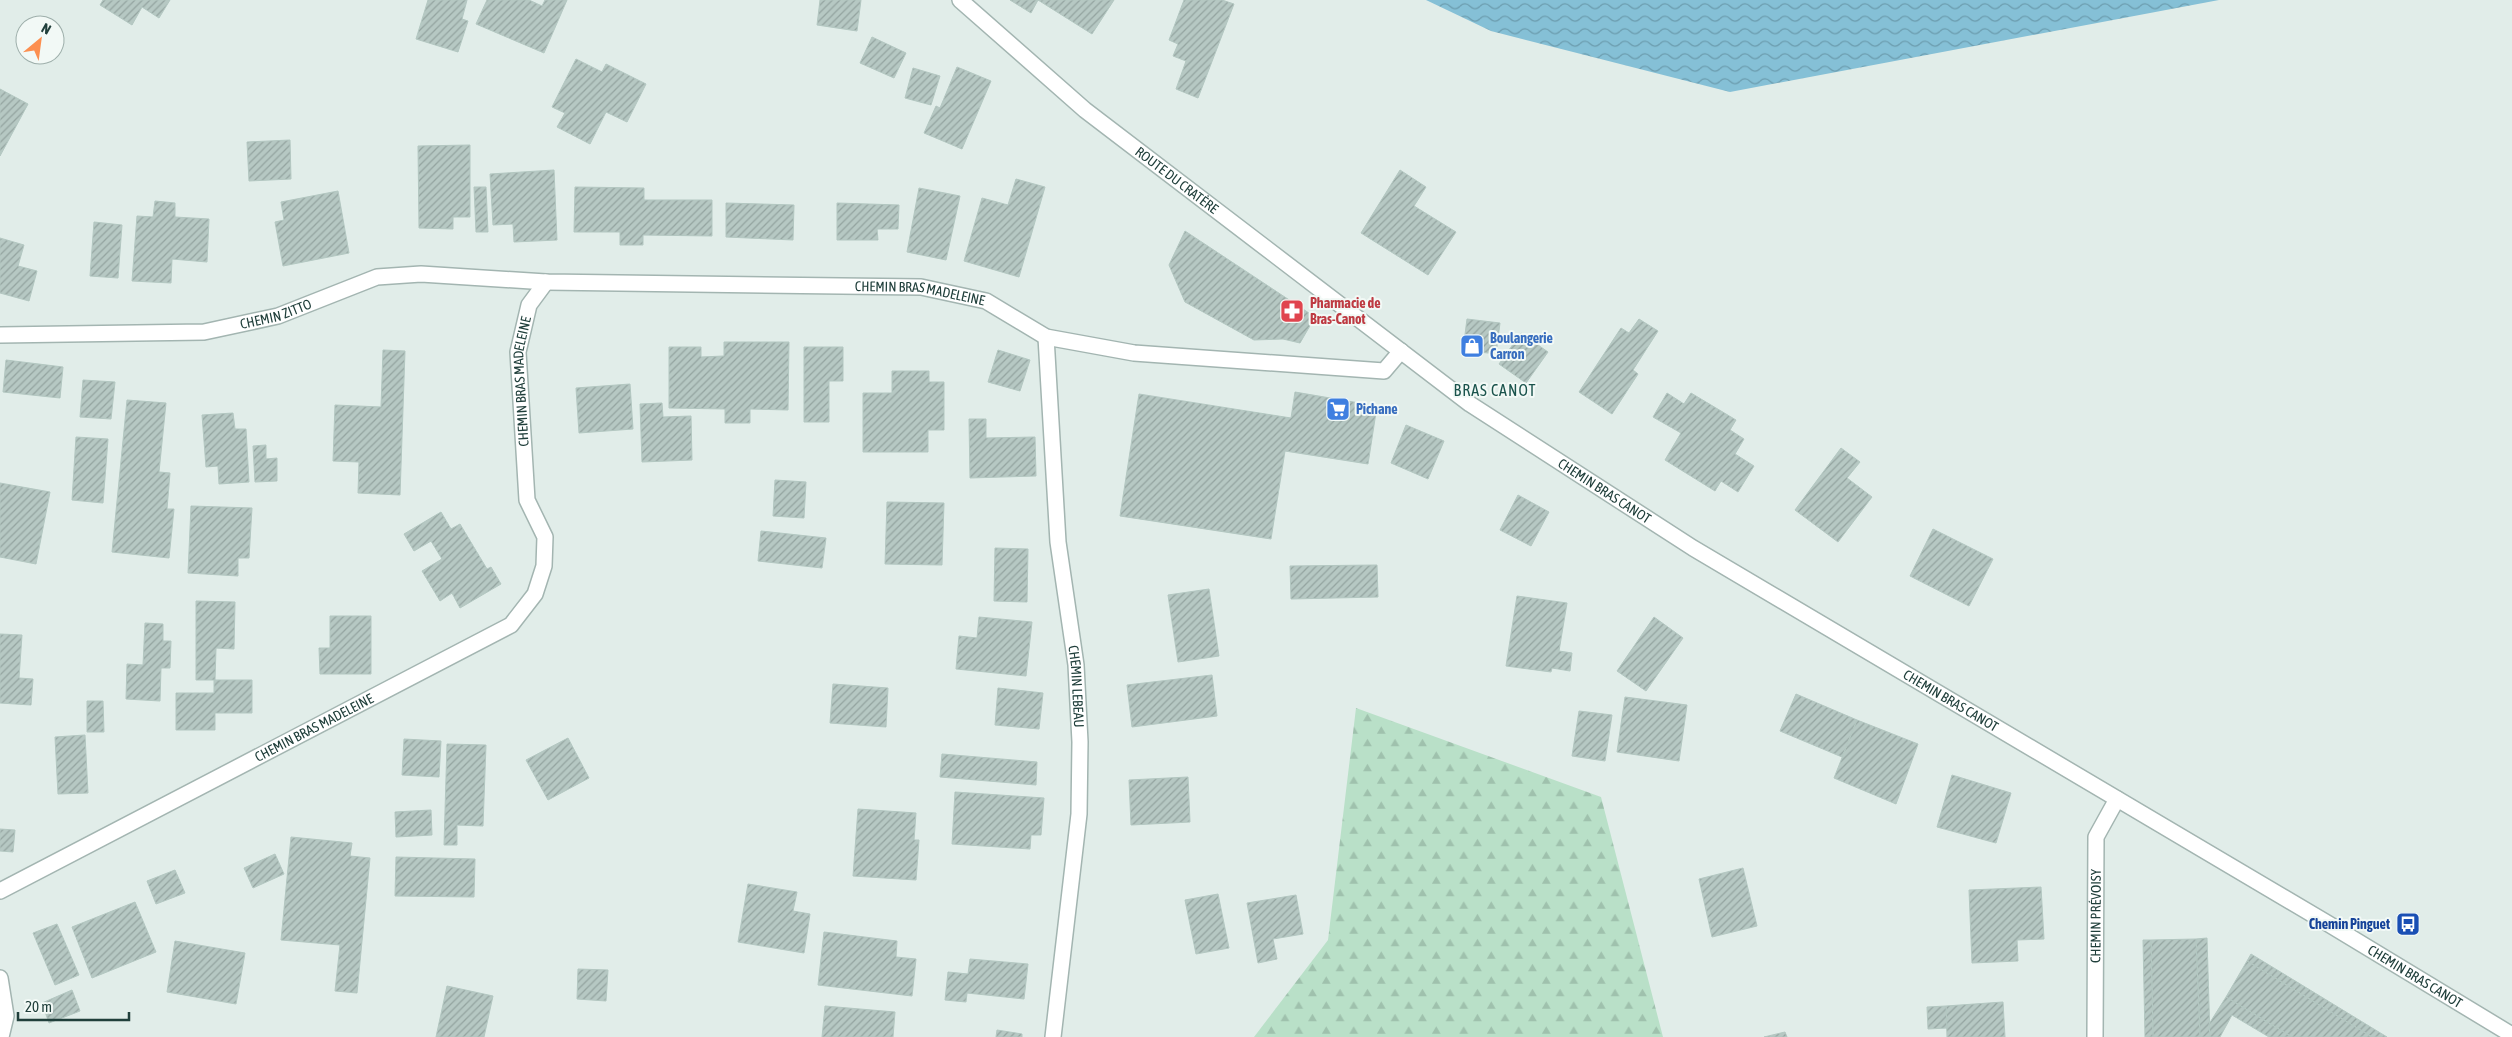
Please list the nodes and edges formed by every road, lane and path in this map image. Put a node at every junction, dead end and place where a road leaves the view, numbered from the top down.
1 (960, 0) edge
2 (546, 282) junction
3 (0, 335) edge
4 (1046, 337) junction
5 (1401, 351) junction
6 (2117, 799) junction
7 (0, 891) edge
8 (0, 978) edge
9 (2512, 1036) edge
10 (1, 1037) edge
11 (1053, 1037) edge
12 (2095, 1037) edge

1 - 5 street, ROUTE DU CRATÈRE
2 - 3 street, CHEMIN ZITTO
2 - 4 street, CHEMIN BRAS MADELEINE
2 - 7 street, CHEMIN BRAS MADELEINE
4 - 5 street, CHEMIN BRAS MADELEINE
4 - 11 street, CHEMIN LEBEAU
5 - 6 street, CHEMIN BRAS CANOT
6 - 9 street, CHEMIN BRAS CANOT
6 - 12 street, CHEMIN PRÉVOISY
8 - 10 street

